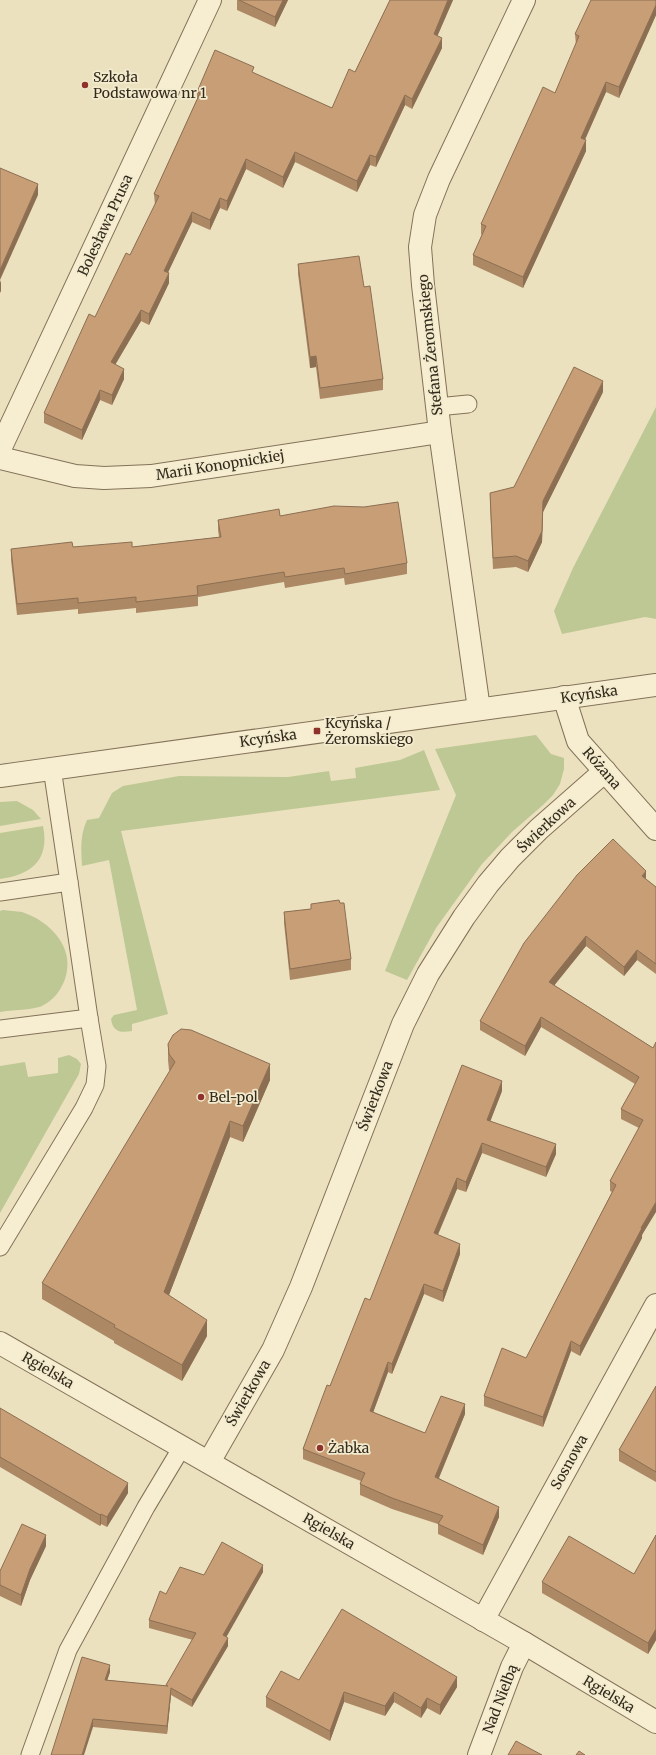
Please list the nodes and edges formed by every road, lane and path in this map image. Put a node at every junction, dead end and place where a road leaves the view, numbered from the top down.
1 (210, 0) edge
2 (524, 0) edge
3 (468, 404) dead end
4 (437, 407) junction
5 (440, 432) junction
6 (0, 450) edge
7 (0, 458) edge
8 (656, 685) edge
9 (564, 697) junction
10 (479, 709) junction
11 (52, 768) junction
12 (605, 771) junction
13 (0, 776) edge
14 (656, 829) edge
15 (69, 882) junction
16 (0, 892) edge
17 (89, 1018) junction
18 (0, 1029) edge
19 (0, 1247) edge
20 (656, 1304) edge
21 (0, 1343) edge
22 (182, 1447) junction
23 (209, 1462) junction
24 (483, 1620) junction
25 (524, 1643) junction
26 (655, 1719) edge
27 (30, 1755) edge
28 (479, 1755) edge

1 - 6 street, Bolesława Prusa
2 - 4 street, Stefana Żeromskiego
3 - 4 lane
4 - 5 street, Stefana Żeromskiego
5 - 7 street, Marii Konopnickiej
5 - 10 street, Stefana Żeromskiego
8 - 9 street, Kcyńska
9 - 10 street, Kcyńska
9 - 12 street, Różana
10 - 11 street, Kcyńska
11 - 13 street, Kcyńska
11 - 15 lane
12 - 14 street, Różana
12 - 23 street, Świerkowa
15 - 16 lane
15 - 17 lane
17 - 18 lane
17 - 19 lane
20 - 24 street, Sosnowa
21 - 22 street, Rgielska
22 - 23 street, Rgielska
22 - 27 lane
23 - 24 street, Rgielska
24 - 25 street, Rgielska
25 - 26 street, Rgielska
25 - 28 street, Nad Nielbą

